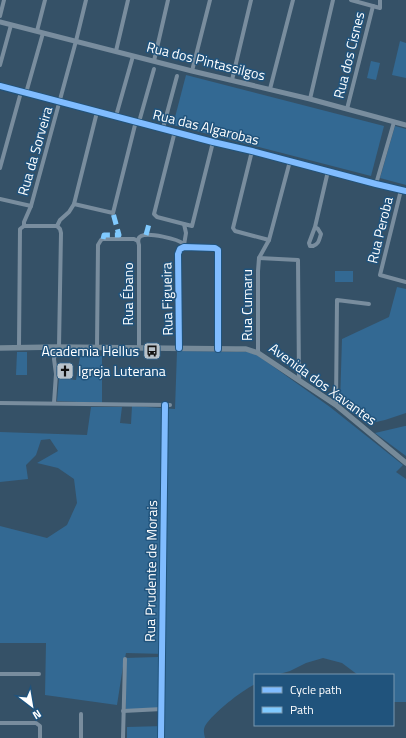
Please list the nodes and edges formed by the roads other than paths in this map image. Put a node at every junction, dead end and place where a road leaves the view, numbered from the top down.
1 (4, 0) edge
2 (45, 0) edge
3 (86, 0) edge
4 (128, 0) edge
5 (168, 0) edge
6 (210, 0) edge
7 (251, 0) edge
8 (293, 0) edge
9 (333, 0) edge
10 (351, 0) edge
11 (380, 0) edge
12 (373, 6) junction
13 (0, 16) edge
14 (0, 22) edge
15 (11, 25) junction
16 (37, 31) junction
17 (44, 33) junction
18 (76, 42) junction
19 (116, 51) junction
20 (132, 56) junction
21 (154, 61) junction
22 (0, 65) edge
23 (154, 69) dead end
24 (192, 71) junction
25 (177, 76) dead end
26 (232, 80) junction
27 (0, 86) edge
28 (270, 89) junction
29 (24, 92) junction
30 (310, 99) junction
31 (60, 102) junction
32 (347, 109) junction
33 (97, 112) junction
34 (116, 116) junction
35 (138, 121) junction
36 (394, 122) junction
37 (406, 125) edge
38 (163, 128) junction
39 (175, 131) junction
40 (213, 142) junction
41 (252, 151) junction
42 (290, 161) junction
43 (0, 168) edge
44 (328, 171) junction
45 (376, 184) junction
46 (404, 190) edge
47 (0, 199) edge
48 (74, 204) junction
49 (31, 206) junction
50 (184, 224) junction
51 (24, 226) junction
52 (57, 226) junction
53 (315, 227) junction
54 (269, 240) junction
55 (138, 241) junction
56 (183, 247) junction
57 (259, 258) junction
58 (406, 282) edge
59 (369, 304) dead end
60 (57, 347) junction
61 (0, 348) edge
62 (19, 348) junction
63 (97, 348) junction
64 (139, 348) junction
65 (179, 348) junction
66 (218, 349) junction
67 (258, 353) junction
68 (299, 380) junction
69 (0, 403) edge
70 (54, 403) junction
71 (336, 405) junction
72 (406, 463) edge
73 (125, 659) dead end
74 (0, 674) edge
75 (39, 674) dead end
76 (162, 709) junction
77 (123, 710) junction
78 (81, 714) dead end
79 (0, 724) edge
80 (40, 738) edge
81 (81, 738) edge
82 (122, 738) edge
83 (161, 738) edge

1 - 13 street
2 - 16 street
3 - 18 street, Rua da Sorveira
4 - 19 street
5 - 21 street
6 - 24 street
7 - 26 street
8 - 28 street
9 - 30 street
10 - 12 street
11 - 12 street
12 - 32 street, Rua dos Cisnes
14 - 15 street, Rua dos Pintassilgos
15 - 16 street, Rua dos Pintassilgos
15 - 22 street
16 - 17 street, Rua dos Pintassilgos
17 - 18 street, Rua dos Pintassilgos
17 - 29 street
18 - 19 street, Rua dos Pintassilgos
18 - 31 street, Rua da Sorveira
19 - 20 street, Rua dos Pintassilgos
20 - 21 street, Rua dos Pintassilgos
20 - 34 street
21 - 24 street, Rua dos Pintassilgos
23 - 35 street
24 - 26 street, Rua dos Pintassilgos
25 - 38 street
26 - 28 street, Rua dos Pintassilgos
27 - 29 street, Rua das Algarobas
28 - 30 street, Rua dos Pintassilgos
29 - 31 street, Rua das Algarobas
29 - 43 street
30 - 32 street, Rua dos Pintassilgos
31 - 33 street, Rua das Algarobas
31 - 49 street, Rua da Sorveira
32 - 36 street, Rua dos Pintassilgos
33 - 34 street, Rua das Algarobas
33 - 48 street
34 - 35 street, Rua das Algarobas
35 - 38 street, Rua das Algarobas
35 - 48 street
36 - 37 street, Rua dos Pintassilgos
36 - 45 street
38 - 39 street, Rua das Algarobas
39 - 40 street, Rua das Algarobas
39 - 50 street
40 - 41 street, Rua das Algarobas
40 - 50 street
41 - 42 street, Rua das Algarobas
41 - 54 street
42 - 44 street, Rua das Algarobas
42 - 54 street
44 - 45 street, Rua das Algarobas
44 - 53 street
45 - 46 street, Rua das Algarobas
46 - 58 street, Rua Peroba
47 - 49 street
48 - 52 street
49 - 51 street, Rua da Sorveira
50 - 56 street, Rua Figueira
51 - 52 street
51 - 62 street
52 - 60 street
53 - 53 street
54 - 57 street
55 - 56 street
55 - 63 street
55 - 64 street, Rua Ébano
56 - 65 street, Rua Figueira
56 - 66 street
57 - 67 street, Rua Cumaru
57 - 68 street
59 - 71 street
60 - 62 main road, Avenida dos Xavantes
60 - 63 main road, Avenida dos Xavantes
60 - 70 street
61 - 62 main road, Avenida dos Xavantes
63 - 64 main road, Avenida dos Xavantes
64 - 65 main road, Avenida dos Xavantes
65 - 66 main road, Avenida dos Xavantes
66 - 67 main road, Avenida dos Xavantes
67 - 68 main road, Avenida dos Xavantes
68 - 71 main road, Avenida dos Xavantes
69 - 70 street
70 - 76 street, Rua Prudente de Morais
71 - 72 main road, Avenida dos Xavantes
73 - 77 street
74 - 75 street
76 - 77 street
76 - 83 street, Rua Prudente de Morais
77 - 82 street
78 - 81 street
79 - 80 street

